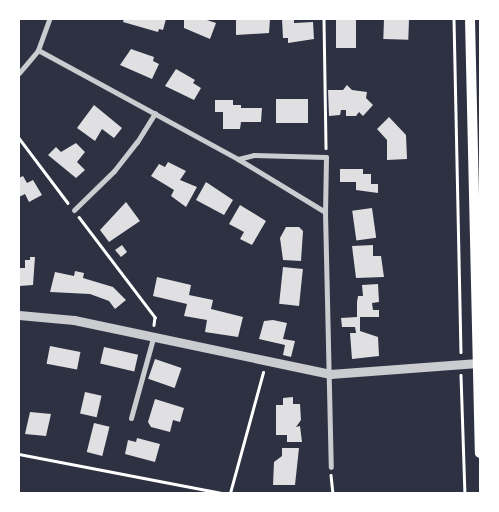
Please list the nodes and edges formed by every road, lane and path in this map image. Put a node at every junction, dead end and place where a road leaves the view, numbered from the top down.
1 (49, 19) edge
2 (324, 19) edge
3 (454, 19) edge
4 (470, 19) edge
5 (38, 50) junction
6 (19, 73) edge
7 (155, 113) junction
8 (19, 138) edge
9 (326, 157) junction
10 (238, 159) junction
11 (74, 210) junction
12 (325, 212) junction
13 (19, 315) edge
14 (153, 338) junction
15 (266, 363) junction
16 (478, 364) junction
17 (461, 365) junction
18 (330, 374) junction
19 (132, 418) dead end
20 (480, 453) edge
21 (19, 454) edge
22 (331, 467) joint
23 (221, 493) edge
24 (230, 493) edge
25 (333, 493) edge
26 (465, 493) edge

1 - 5 street
2 - 9 path
3 - 17 path
4 - 16 main road
5 - 6 street
5 - 7 street
7 - 10 street
7 - 11 street
8 - 11 path
9 - 10 street
9 - 12 street
10 - 12 street
11 - 14 path
12 - 18 street
13 - 14 street
14 - 15 street
14 - 19 street
15 - 18 street
15 - 24 path
16 - 17 street
16 - 20 main road
17 - 18 street
17 - 26 path
18 - 22 street
21 - 23 path
22 - 25 path

